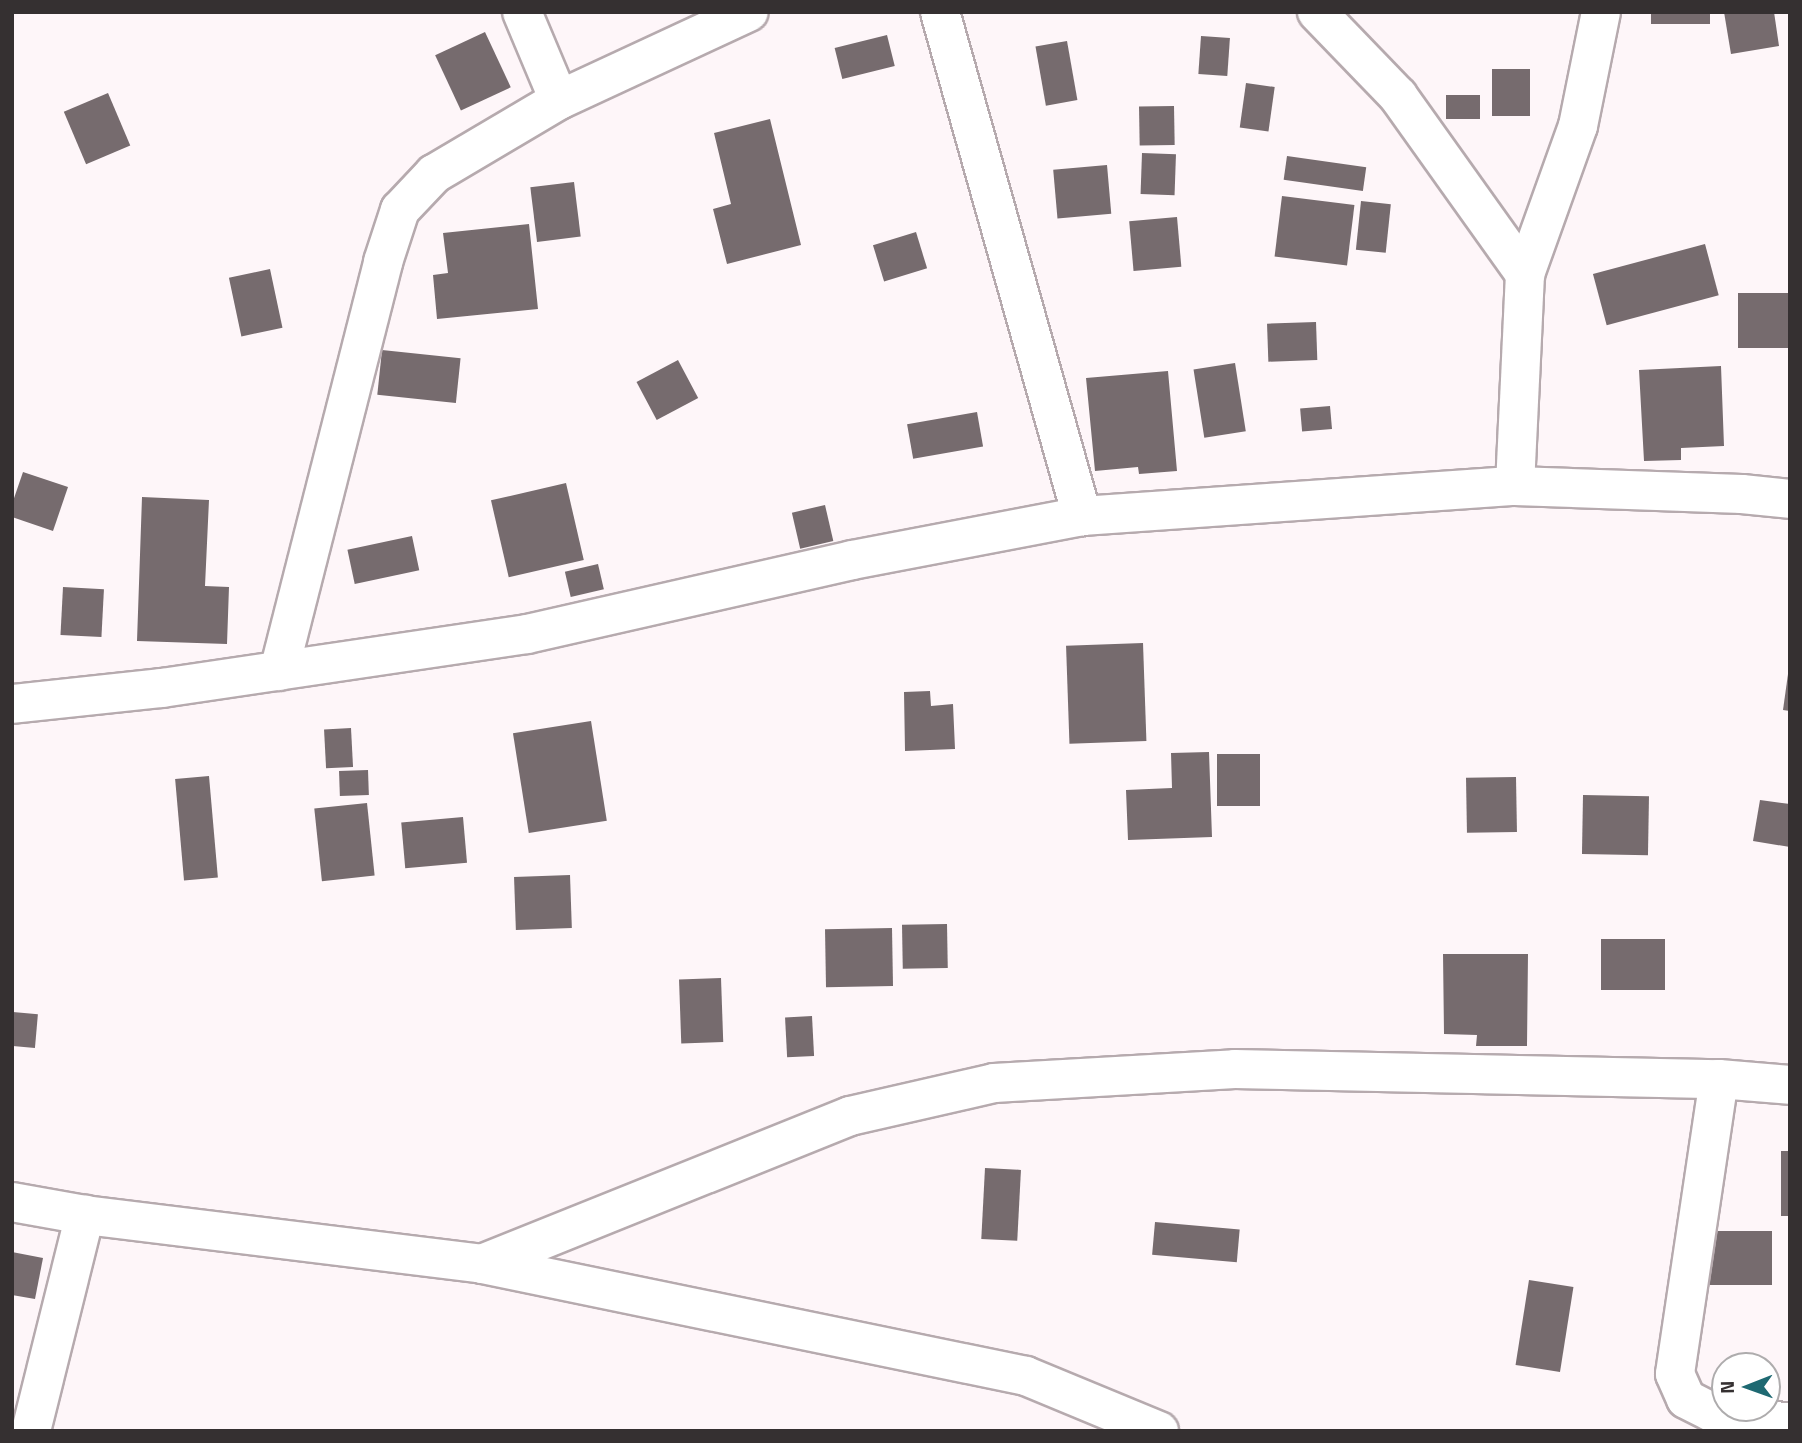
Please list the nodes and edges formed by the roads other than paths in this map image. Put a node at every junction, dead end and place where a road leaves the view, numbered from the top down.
1 (522, 12) edge
2 (749, 12) edge
3 (940, 12) edge
4 (1317, 12) edge
5 (1601, 12) edge
6 (559, 100) junction
7 (1525, 274) junction
8 (1515, 486) junction
9 (1790, 499) edge
10 (1082, 516) junction
11 (279, 671) junction
12 (12, 704) edge
13 (1719, 1079) junction
14 (1790, 1086) edge
15 (12, 1202) edge
16 (85, 1215) junction
17 (482, 1264) junction
18 (1790, 1423) edge
19 (31, 1431) edge
20 (1159, 1431) edge

1 - 6 street
2 - 6 street
3 - 10 street
4 - 7 street
5 - 7 street
6 - 11 street
7 - 8 street
8 - 9 street
8 - 10 street
10 - 11 street
11 - 12 street
13 - 14 street
13 - 17 street
13 - 18 street
15 - 16 street
16 - 17 street
16 - 19 street
17 - 20 street

